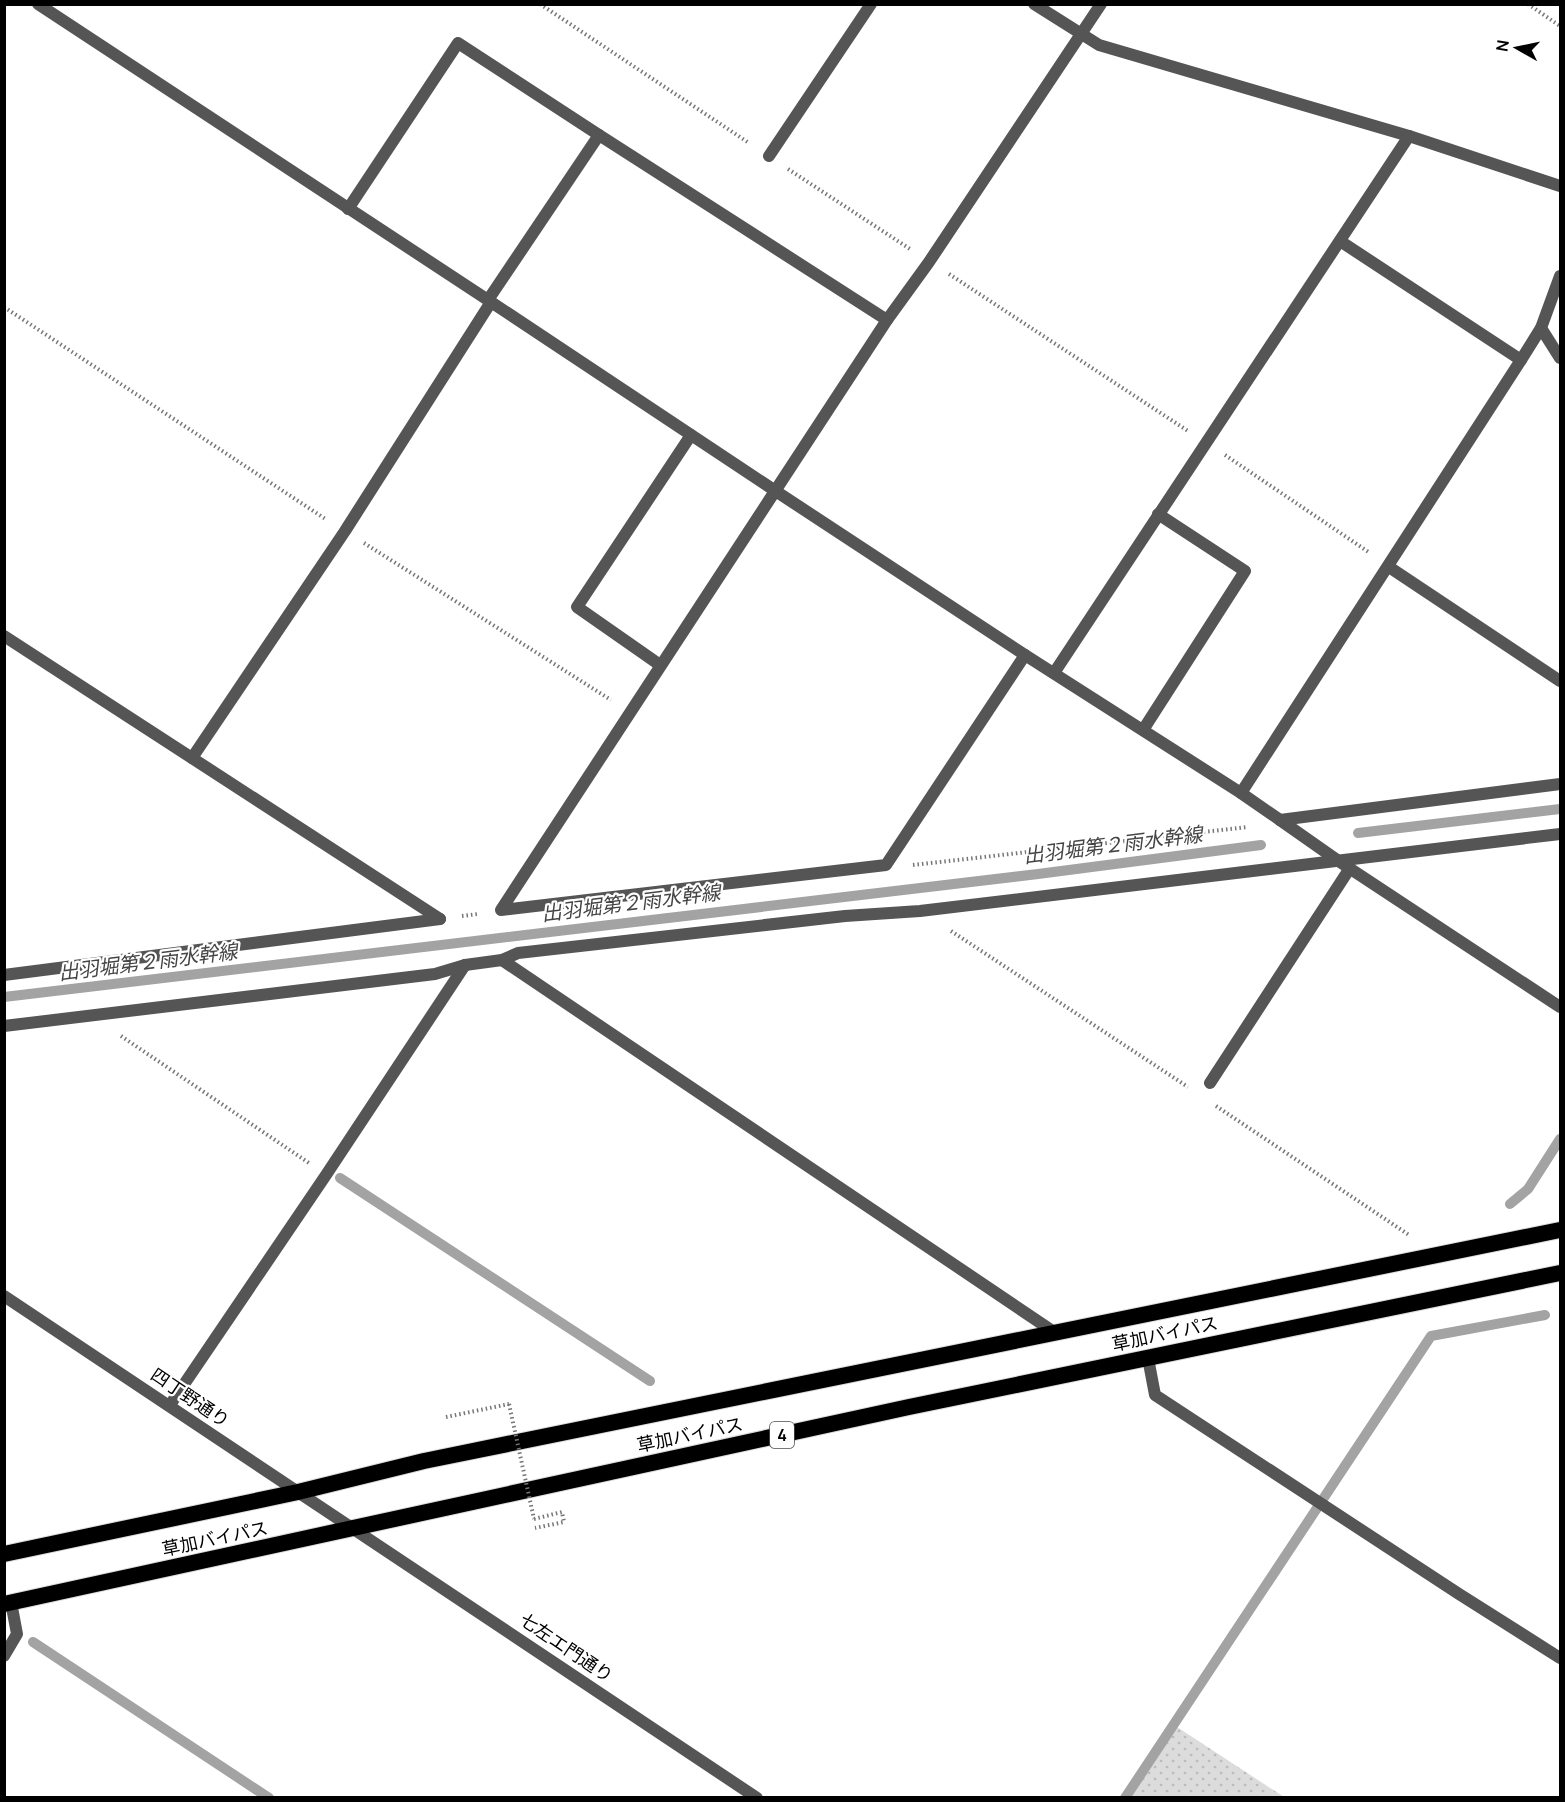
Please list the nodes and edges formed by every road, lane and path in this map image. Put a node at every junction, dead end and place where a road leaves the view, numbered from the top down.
1 (38, 4) edge
2 (540, 4) edge
3 (871, 4) edge
4 (1034, 4) edge
5 (1101, 4) edge
6 (1528, 4) edge
7 (1560, 26) edge
8 (1081, 34) junction
9 (599, 135) junction
10 (1409, 136) junction
11 (769, 156) junction
12 (1560, 186) edge
13 (348, 208) junction
14 (1340, 241) junction
15 (929, 262) junction
16 (1560, 276) edge
17 (490, 301) junction
18 (4, 308) edge
19 (887, 320) junction
20 (1540, 328) junction
21 (1560, 358) edge
22 (1521, 360) junction
23 (691, 435) junction
24 (1206, 442) junction
25 (774, 490) junction
26 (1158, 514) junction
27 (345, 531) junction
28 (1389, 567) junction
29 (4, 636) edge
30 (1025, 655) junction
31 (660, 665) junction
32 (1054, 673) junction
33 (1560, 681) edge
34 (630, 712) junction
35 (1143, 730) junction
36 (192, 758) junction
37 (1560, 784) edge
38 (1241, 793) junction
39 (1280, 820) junction
40 (1560, 834) edge
41 (1337, 860) junction
42 (885, 865) junction
43 (1350, 868) junction
44 (501, 910) junction
45 (920, 911) junction
46 (440, 919) junction
47 (502, 960) junction
48 (465, 965) junction
49 (4, 975) edge
50 (1559, 1004) edge
51 (91, 1016) junction
52 (4, 1026) edge
53 (1210, 1083) dead end
54 (1191, 1088) dead end
55 (1210, 1102) dead end
56 (326, 1175) junction
57 (1560, 1230) edge
58 (1409, 1235) dead end
59 (1560, 1273) edge
60 (4, 1296) edge
61 (1054, 1332) junction
62 (1148, 1358) junction
63 (170, 1405) junction
64 (446, 1417) dead end
65 (298, 1492) junction
66 (536, 1528) dead end
67 (354, 1529) junction
68 (4, 1554) edge
69 (8, 1603) edge
70 (4, 1656) edge
71 (1560, 1658) edge
72 (757, 1797) edge

1 - 13 street
2 - 11 path
3 - 11 street
4 - 8 street
5 - 8 street
6 - 7 path
8 - 10 street
8 - 15 street
9 - 13 street
9 - 17 street
9 - 19 street
10 - 12 street
10 - 14 street
11 - 15 path
13 - 17 street
14 - 22 street
14 - 24 street
15 - 19 street
15 - 24 path
16 - 20 street
17 - 23 street
17 - 27 street
18 - 27 path
19 - 25 street
20 - 21 street
20 - 22 street
22 - 28 street
23 - 25 street
23 - 31 street
24 - 26 street
24 - 28 path
25 - 30 street
25 - 31 street
26 - 32 street
26 - 35 street
27 - 34 path
27 - 36 street
28 - 33 street
28 - 38 street
29 - 36 street
30 - 32 street
30 - 42 street
31 - 34 street
32 - 35 street
34 - 44 street
35 - 38 street
36 - 46 street
37 - 39 street
38 - 39 street
39 - 41 street
39 - 42 path
40 - 41 street
41 - 43 street
41 - 45 street
42 - 44 street
43 - 50 street
43 - 53 street
44 - 46 path
45 - 47 street
45 - 54 path
46 - 49 street
47 - 48 street
47 - 61 street
48 - 51 street
48 - 56 street
51 - 52 street
51 - 56 path
55 - 58 path
56 - 63 street
57 - 61 highway, 草加バイパス
59 - 62 highway, 草加バイパス / 4
60 - 63 street, 四丁野通り
61 - 65 highway, 草加バイパス
62 - 67 highway, 草加バイパス / 4
62 - 71 street
63 - 65 street, 四丁野通り
64 - 66 path, bridge
65 - 67 street, 四丁野通り
65 - 68 highway, 草加バイパス
67 - 69 highway, 草加バイパス / 4
67 - 72 street, 七左エ門通り
69 - 70 street

